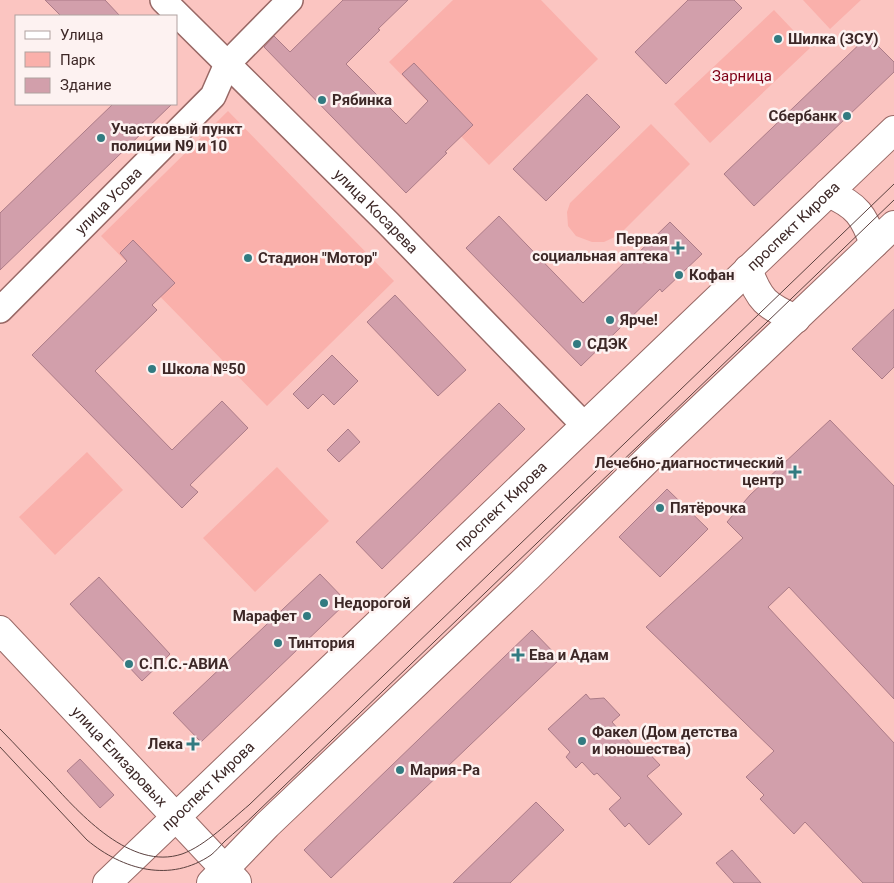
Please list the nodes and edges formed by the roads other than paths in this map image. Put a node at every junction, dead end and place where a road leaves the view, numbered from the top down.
1 (163, 0) edge
2 (290, 0) edge
3 (227, 64) junction
4 (894, 130) edge
5 (828, 193) junction
6 (894, 225) edge
7 (874, 244) junction
8 (748, 269) junction
9 (0, 310) edge
10 (796, 319) junction
11 (585, 426) junction
12 (0, 630) edge
13 (176, 817) junction
14 (224, 878) edge
15 (106, 883) edge

1 - 3 street, улица Косарева
2 - 3 street, улица Усова
3 - 9 street, улица Усова
3 - 11 street, улица Косарева
4 - 5 main road, проспект Кирова
5 - 7 main road
5 - 8 main road, проспект Кирова
6 - 7 main road
7 - 10 main road
8 - 10 main road
8 - 11 main road, проспект Кирова
10 - 14 main road
11 - 13 main road, проспект Кирова
12 - 13 main road, улица Елизаровых
13 - 14 main road, улица Елизаровых
13 - 15 main road, проспект Кирова

